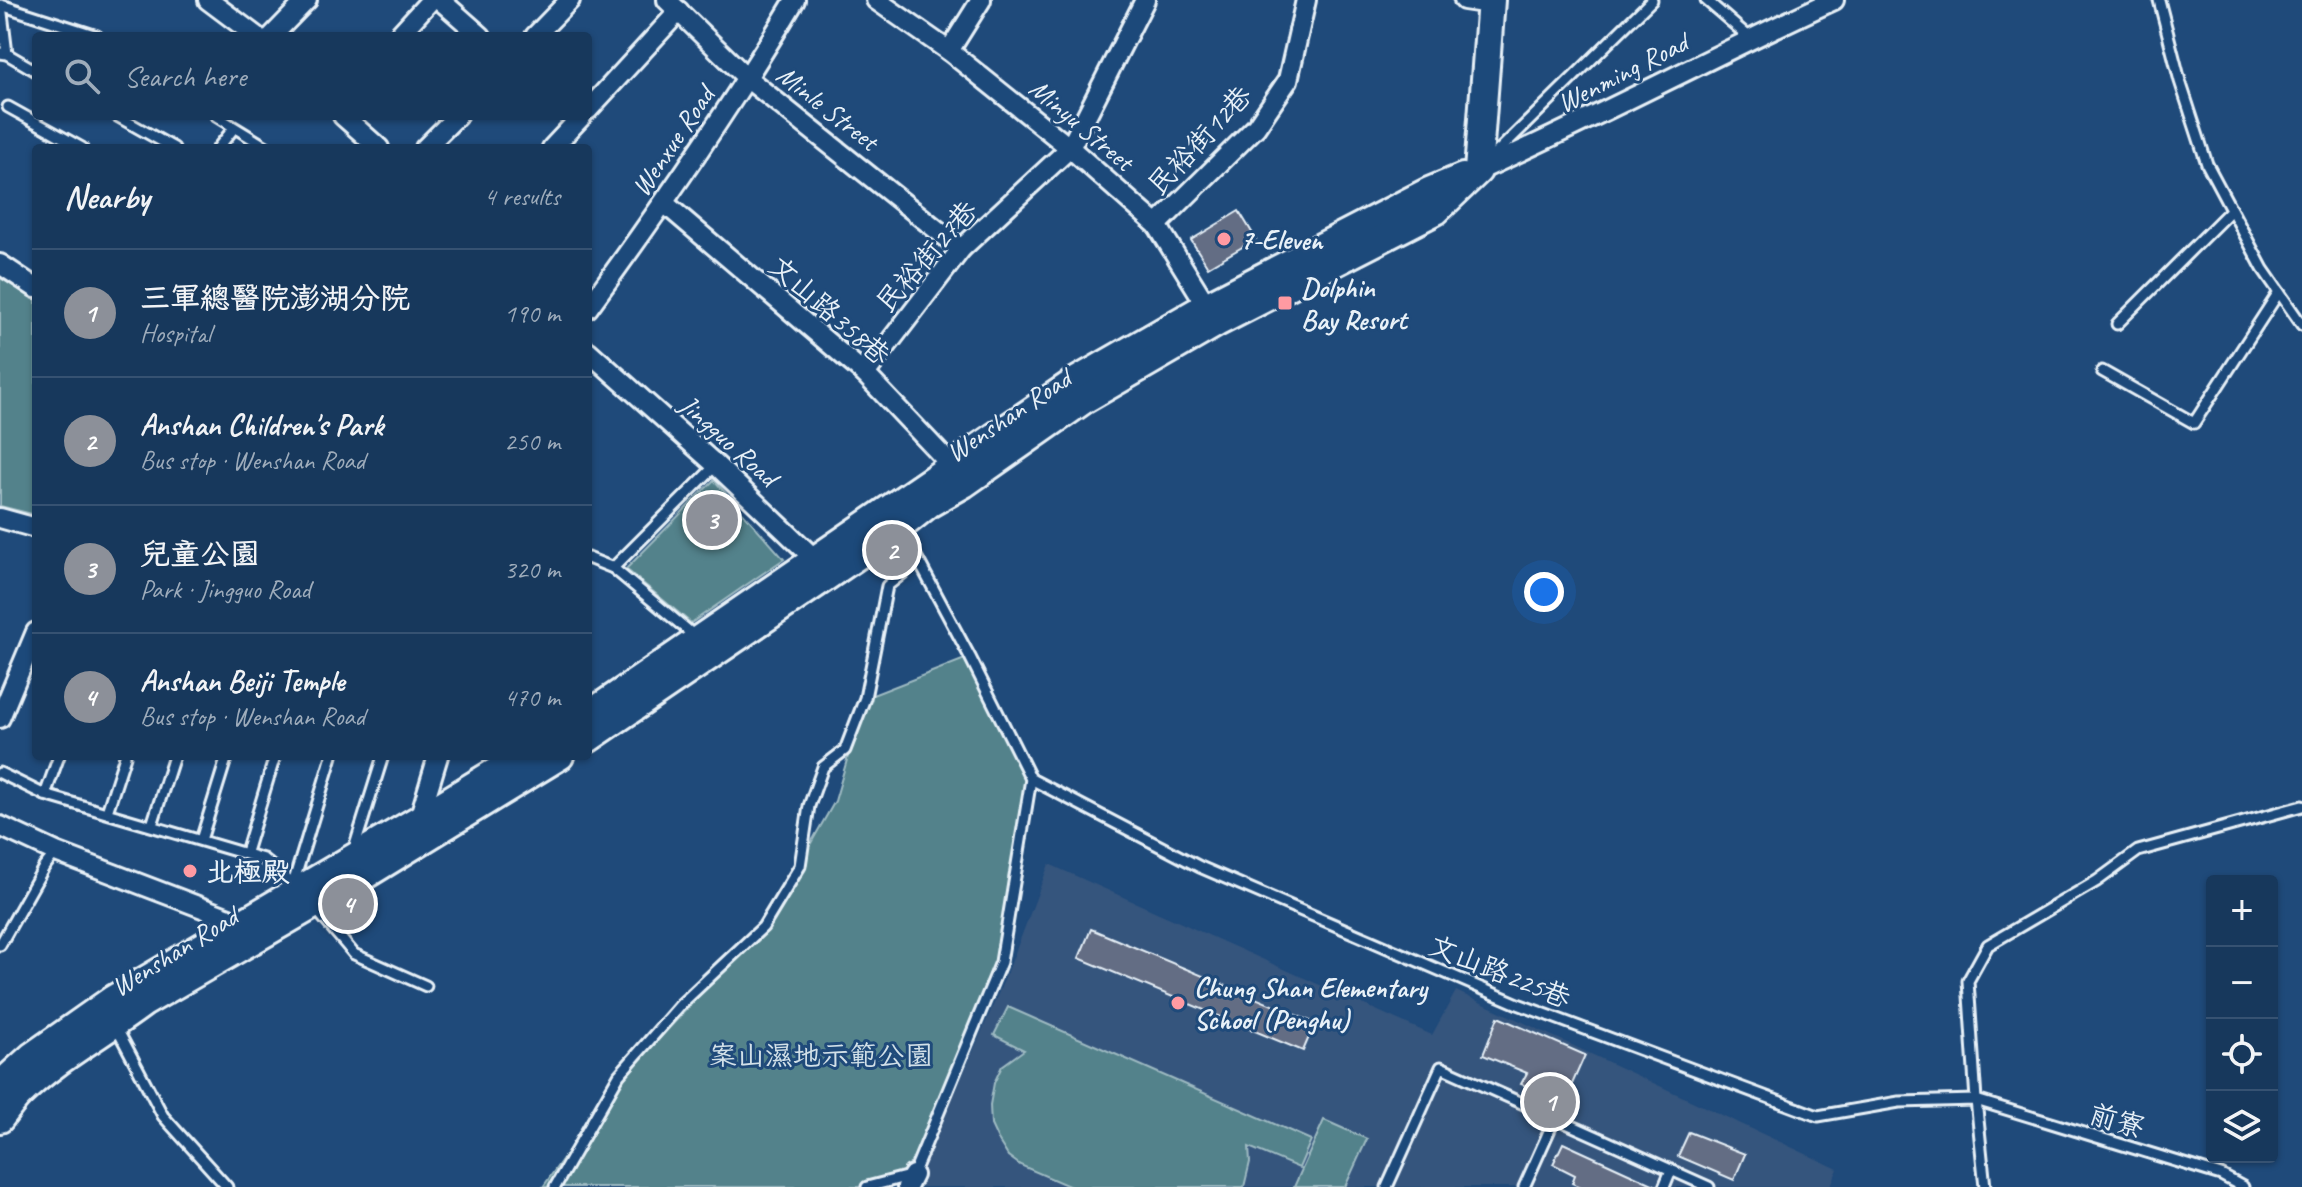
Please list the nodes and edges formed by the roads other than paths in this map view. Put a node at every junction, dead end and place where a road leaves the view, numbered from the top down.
1 (208, 0) edge
2 (307, 0) edge
3 (431, 0) edge
4 (440, 0) edge
5 (570, 0) edge
6 (795, 0) edge
7 (876, 0) edge
8 (981, 0) edge
9 (1145, 0) edge
10 (1306, 0) edge
11 (1464, 0) edge
12 (1652, 0) edge
13 (1706, 0) edge
14 (1834, 0) edge
15 (2159, 0) edge
16 (1490, 2) edge
17 (673, 6) edge
18 (85, 32) edge
19 (251, 32) edge
20 (276, 32) edge
21 (402, 32) edge
22 (476, 32) edge
23 (539, 32) edge
24 (1750, 38) junction
25 (949, 51) junction
26 (3, 54) edge
27 (32, 69) edge
28 (748, 79) junction
29 (592, 101) edge
30 (8, 107) dead end
31 (124, 120) edge
32 (222, 120) edge
33 (348, 120) edge
34 (453, 120) edge
35 (576, 120) edge
36 (234, 128) junction
37 (75, 144) edge
38 (167, 144) edge
39 (221, 144) edge
40 (261, 144) edge
41 (374, 144) edge
42 (429, 144) edge
43 (555, 144) edge
44 (1070, 148) junction
45 (1478, 171) junction
46 (664, 203) junction
47 (2231, 210) junction
48 (1157, 225) junction
49 (961, 249) junction
50 (0, 264) edge
51 (32, 285) edge
52 (2279, 292) junction
53 (592, 302) edge
54 (1212, 314) junction
55 (2117, 324) dead end
56 (2302, 325) edge
57 (592, 355) edge
58 (2102, 371) dead end
59 (865, 374) junction
60 (716, 465) junction
61 (952, 466) junction
62 (0, 518) edge
63 (32, 527) edge
64 (900, 527) junction
65 (592, 560) edge
66 (918, 561) junction
67 (613, 568) junction
68 (823, 568) junction
69 (699, 640) junction
70 (32, 642) edge
71 (0, 718) edge
72 (594, 718) edge
73 (58, 760) edge
74 (124, 760) edge
75 (173, 760) edge
76 (226, 760) edge
77 (274, 760) edge
78 (331, 760) edge
79 (382, 760) edge
80 (437, 760) edge
81 (515, 760) edge
82 (554, 760) edge
83 (0, 773) edge
84 (1031, 779) junction
85 (45, 795) junction
86 (2302, 806) edge
87 (107, 812) junction
88 (419, 819) junction
89 (152, 825) junction
90 (0, 826) edge
91 (201, 840) junction
92 (56, 852) junction
93 (246, 852) junction
94 (351, 859) junction
95 (301, 893) junction
96 (242, 923) junction
97 (0, 945) edge
98 (426, 986) dead end
99 (115, 1025) junction
100 (0, 1085) edge
101 (1976, 1100) junction
102 (1555, 1118) junction
103 (0, 1119) edge
104 (1671, 1170) junction
105 (910, 1181) edge
106 (227, 1187) edge
107 (555, 1187) edge
108 (867, 1187) edge
109 (1387, 1187) edge
110 (1524, 1187) edge
111 (1664, 1187) edge
112 (1709, 1187) edge
113 (1985, 1187) edge
114 (2243, 1187) edge

1 - 19 street
2 - 20 street
3 - 21 street
4 - 22 street
5 - 23 street
6 - 28 street, Wenxue Road
7 - 25 street, Minyu Street
8 - 25 street
9 - 44 street
10 - 48 street, 民裕街12巷
11 - 16 street
12 - 45 lane
13 - 24 lane
14 - 24 street, Wenming Road
15 - 47 lane
16 - 45 main road
17 - 28 street, Minle Street
17 - 29 street
18 - 26 lane
24 - 45 street, Wenming Road
25 - 44 street, Minyu Street
26 - 27 lane
28 - 46 street, Wenxue Road
28 - 49 street, Minle Street
30 - 37 lane
31 - 38 lane
32 - 36 lane
33 - 41 street
34 - 42 street
35 - 43 street
36 - 39 lane
36 - 40 lane
44 - 48 street, Minyu Street
44 - 49 street, 民裕街27巷
45 - 54 main road, Wenshan Road
46 - 53 street, Wenxue Road
46 - 59 street, 文山路358巷
47 - 52 lane
47 - 55 lane
48 - 54 street, Minyu Street
49 - 59 street, 民裕街27巷
50 - 51 street
52 - 56 lane
52 - 58 lane
54 - 61 main road, Wenshan Road
54 - 64 main road, Wenshan Road
57 - 60 street, Jingguo Road
59 - 61 street, 文山路358巷
60 - 67 lane
60 - 68 street, Jingguo Road
61 - 68 main road, Wenshan Road
62 - 63 street
64 - 66 lane
64 - 68 main road, Wenshan Road
65 - 67 lane
66 - 84 lane
66 - 107 lane
67 - 69 lane
68 - 69 main road, Wenshan Road
68 - 72 main road, Wenshan Road
69 - 72 main road, Wenshan Road
70 - 71 street
73 - 85 lane
74 - 87 lane
75 - 89 lane
76 - 91 lane
77 - 93 lane
78 - 95 lane
79 - 94 lane
80 - 88 street
81 - 88 main road, Wenshan Road
82 - 95 main road, Wenshan Road
83 - 85 lane
84 - 101 lane, 文山路225巷
84 - 105 lane
85 - 87 lane
86 - 101 lane
87 - 89 lane
88 - 94 main road, Wenshan Road
89 - 91 lane
90 - 92 street
91 - 93 lane
92 - 96 street
92 - 97 lane
93 - 95 lane
94 - 95 main road, Wenshan Road
95 - 96 main road, Wenshan Road
95 - 98 lane
95 - 99 main road, Wenshan Road
96 - 100 main road, Wenshan Road
99 - 103 main road, Wenshan Road
99 - 106 lane
101 - 113 lane
101 - 114 lane, 前寮
102 - 104 lane
102 - 109 lane
102 - 110 lane
104 - 111 lane
104 - 112 lane
105 - 108 lane

